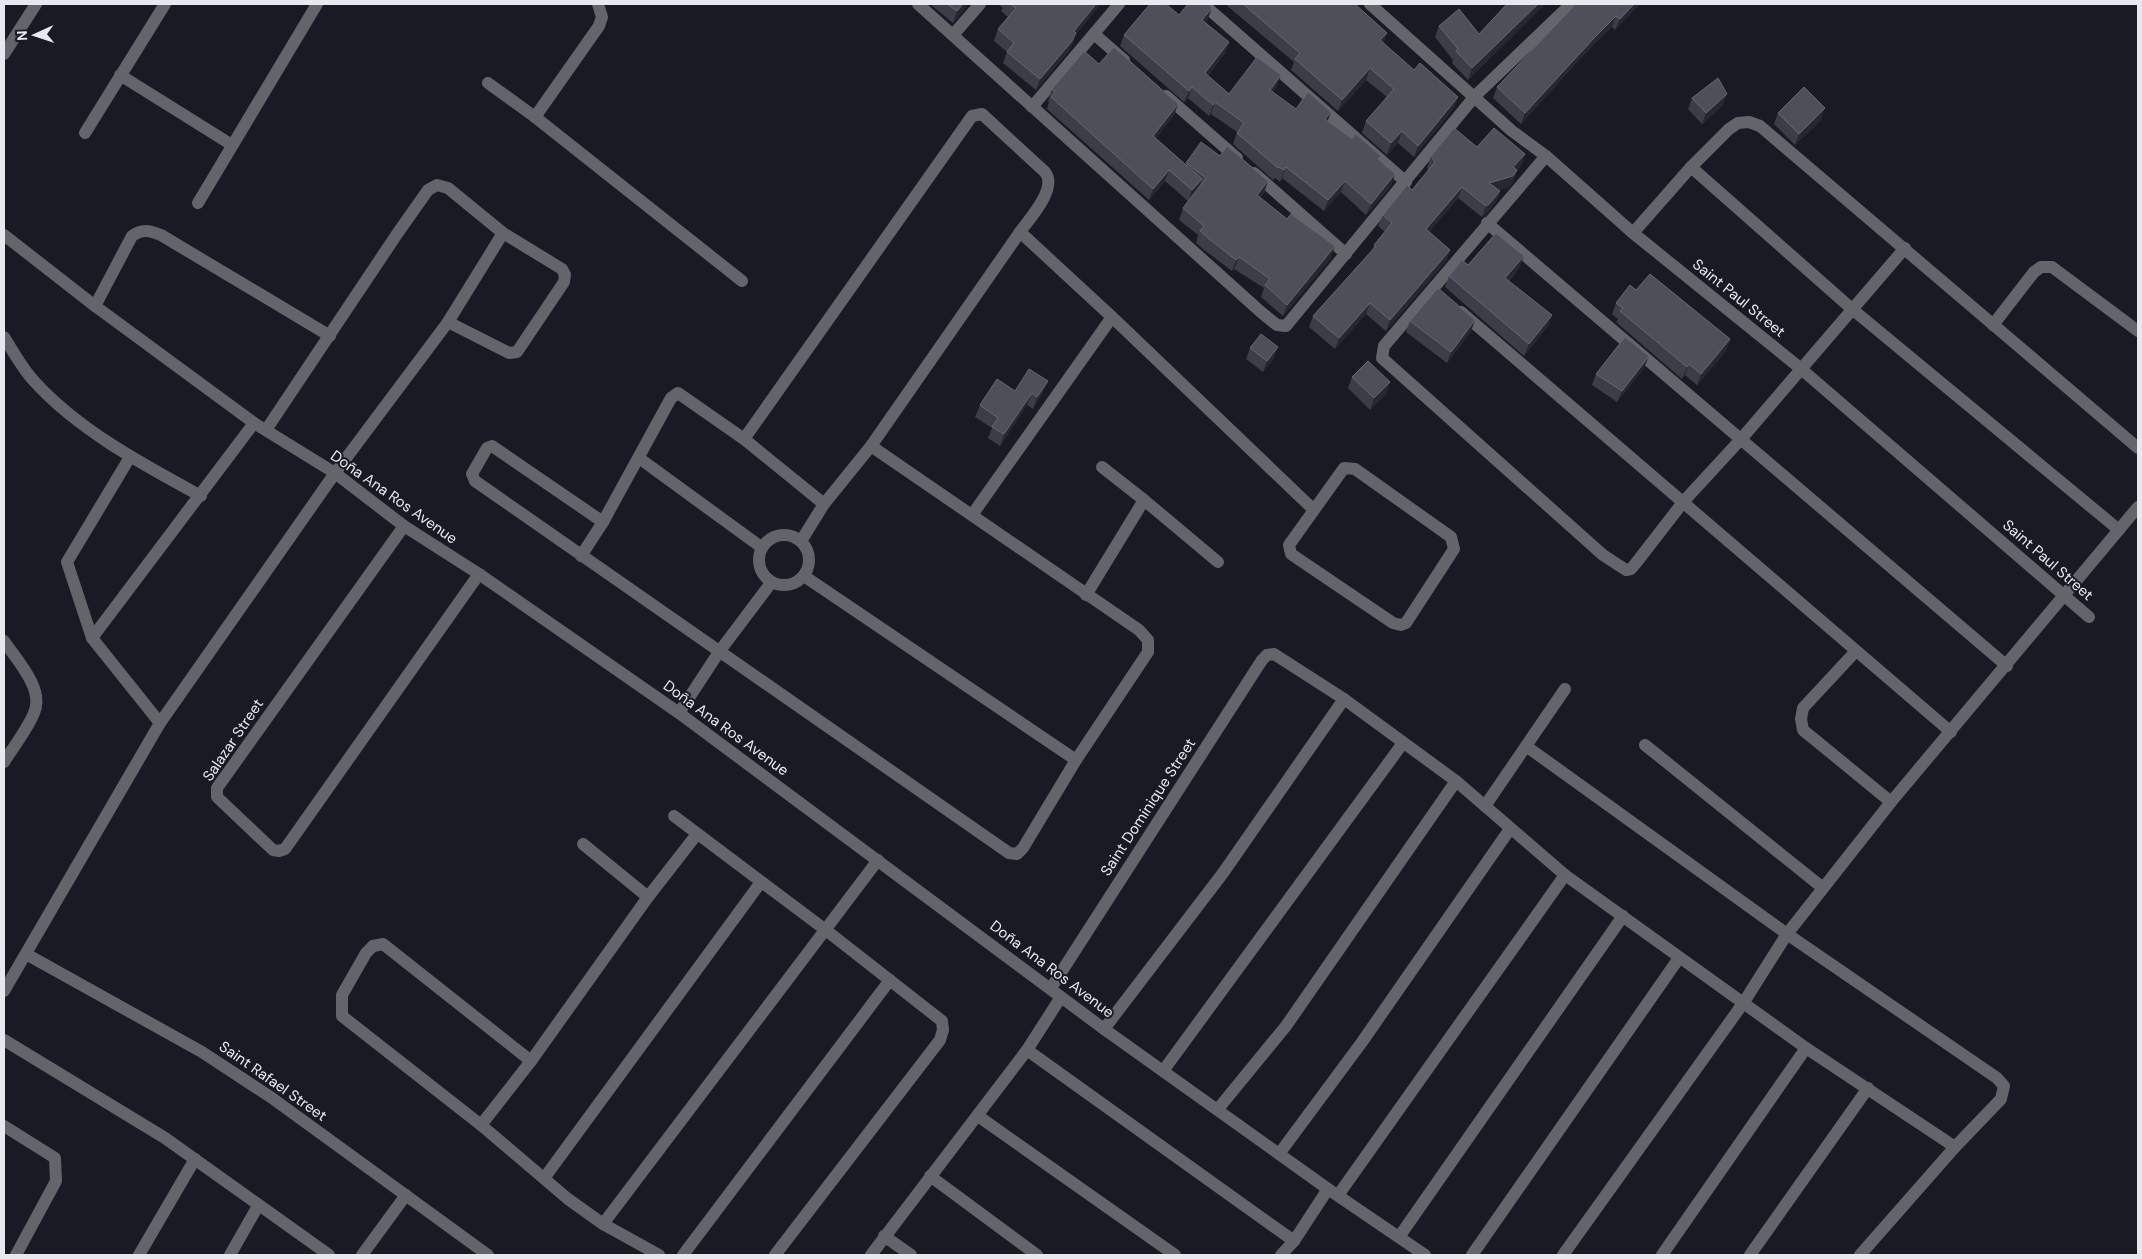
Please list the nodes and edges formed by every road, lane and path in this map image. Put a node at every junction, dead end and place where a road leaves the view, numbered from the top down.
1 (36, 4) edge
2 (165, 4) edge
3 (317, 4) edge
4 (598, 4) edge
5 (918, 4) edge
6 (980, 4) edge
7 (1119, 4) edge
8 (1203, 4) edge
9 (1370, 4) edge
10 (1568, 5) edge
11 (1094, 34) junction
12 (953, 35) junction
13 (4, 54) edge
14 (1132, 66) edge
15 (120, 75) junction
16 (488, 83) dead end
17 (1154, 86) edge
18 (1475, 96) junction
19 (1032, 107) junction
20 (535, 117) junction
21 (85, 134) dead end
22 (232, 145) junction
23 (1546, 156) junction
24 (1691, 167) junction
25 (1406, 182) junction
26 (198, 203) dead end
27 (1487, 223) junction
28 (1020, 232) junction
29 (503, 233) junction
30 (1633, 233) junction
31 (4, 234) edge
32 (1905, 248) junction
33 (1346, 254) junction
34 (742, 281) dead end
35 (1441, 295) junction
36 (95, 306) junction
37 (1852, 309) junction
38 (1112, 317) junction
39 (448, 322) junction
40 (1993, 325) junction
41 (2138, 330) edge
42 (330, 336) junction
43 (4, 337) edge
44 (1800, 368) junction
45 (254, 423) junction
46 (266, 430) junction
47 (1742, 438) junction
48 (744, 439) junction
49 (871, 446) junction
50 (2138, 448) edge
51 (130, 458) junction
52 (639, 458) junction
53 (1102, 467) dead end
54 (335, 474) junction
55 (201, 496) junction
56 (1144, 500) junction
57 (1684, 501) junction
58 (824, 504) junction
59 (2138, 507) edge
60 (1314, 510) junction
61 (972, 515) junction
62 (604, 522) junction
63 (404, 526) junction
64 (2119, 530) junction
65 (801, 541) junction
66 (761, 547) junction
67 (581, 556) junction
68 (1218, 562) dead end
69 (479, 574) junction
70 (804, 576) junction
71 (771, 583) junction
72 (1086, 595) junction
73 (2066, 596) junction
74 (2089, 617) dead end
75 (92, 638) junction
76 (4, 641) edge
77 (1856, 651) junction
78 (719, 652) junction
79 (2007, 666) junction
80 (1565, 689) dead end
81 (1344, 699) junction
82 (679, 713) junction
83 (160, 723) junction
84 (1951, 732) junction
85 (1403, 742) junction
86 (1526, 746) junction
87 (1645, 746) dead end
88 (1076, 760) junction
89 (4, 762) edge
90 (1456, 782) junction
91 (1891, 802) junction
92 (1485, 806) junction
93 (674, 816) dead end
94 (1510, 829) junction
95 (697, 834) junction
96 (583, 844) dead end
97 (878, 860) junction
98 (1566, 875) junction
99 (761, 882) junction
100 (1823, 888) junction
101 (648, 897) junction
102 (1623, 916) junction
103 (827, 930) junction
104 (1787, 934) junction
105 (26, 954) junction
106 (1679, 958) junction
107 (890, 980) junction
108 (1051, 988) junction
109 (4, 991) edge
110 (1061, 997) junction
111 (1744, 1002) junction
112 (1104, 1029) junction
113 (4, 1040) edge
114 (1806, 1048) junction
115 (1027, 1050) junction
116 (532, 1061) junction
117 (1163, 1071) junction
118 (1868, 1088) junction
119 (1218, 1109) junction
120 (978, 1116) junction
121 (481, 1125) junction
122 (4, 1126) edge
123 (1954, 1147) junction
124 (1279, 1154) junction
125 (195, 1159) junction
126 (930, 1176) junction
127 (544, 1177) junction
128 (1334, 1192) junction
129 (406, 1195) junction
130 (258, 1206) junction
131 (603, 1224) junction
132 (884, 1236) junction
133 (1399, 1237) junction
134 (1294, 1241) junction
135 (16, 1255) edge
136 (140, 1255) edge
137 (230, 1255) edge
138 (329, 1255) edge
139 (362, 1255) edge
140 (488, 1255) edge
141 (659, 1255) edge
142 (683, 1255) edge
143 (775, 1255) edge
144 (871, 1255) edge
145 (911, 1255) edge
146 (1037, 1255) edge
147 (1175, 1255) edge
148 (1281, 1255) edge
149 (1425, 1255) edge
150 (1472, 1255) edge
151 (1563, 1255) edge
152 (1662, 1255) edge
153 (1750, 1255) edge
154 (1860, 1255) edge

1 - 13 street
2 - 15 street
3 - 22 street
4 - 20 street
5 - 12 street
6 - 12 street
7 - 11 street
8 - 25 street
9 - 18 street, Saint Paul Street
10 - 18 street
11 - 14 street
11 - 19 street
12 - 19 street
15 - 21 street
15 - 22 street
16 - 20 street
17 - 33 street
18 - 23 street, Saint Paul Street
18 - 25 street
19 - 33 street
20 - 34 street
22 - 26 street
23 - 27 street
23 - 30 street, Saint Paul Street
24 - 30 street
24 - 32 street
24 - 37 street
25 - 33 street
27 - 35 street
27 - 47 street
28 - 38 street
28 - 48 street
28 - 49 street
29 - 39 street
29 - 39 street
29 - 42 street
30 - 44 street, Saint Paul Street
31 - 36 street, Doña Ana Ros Avenue
32 - 37 street
32 - 40 street
35 - 57 street
35 - 57 street
36 - 42 street
36 - 45 street, Doña Ana Ros Avenue
37 - 44 street
37 - 64 street
38 - 60 street
38 - 61 street
39 - 54 street
40 - 41 street
40 - 50 street
42 - 46 street
43 - 51 street
44 - 47 street
44 - 73 street, Saint Paul Street
45 - 46 street, Doña Ana Ros Avenue
45 - 55 street
46 - 54 street, Doña Ana Ros Avenue
47 - 57 street
47 - 79 street
48 - 52 street
48 - 58 street
49 - 58 street
49 - 61 street
51 - 55 street
51 - 75 street
52 - 62 street
52 - 66 street
53 - 56 street
54 - 63 street, Doña Ana Ros Avenue
54 - 83 street
55 - 75 street
56 - 68 street
56 - 72 street
57 - 77 street
58 - 65 street
59 - 64 street
60 - 60 street
61 - 72 street
62 - 67 street
62 - 67 street
63 - 69 street, Doña Ana Ros Avenue
63 - 69 street, Salazar Street
64 - 73 street
65 - 66 street
65 - 70 street
66 - 71 street
67 - 78 street
69 - 82 street, Doña Ana Ros Avenue
70 - 71 street
70 - 88 street
71 - 78 street
72 - 88 street
73 - 74 street, Saint Paul Street
73 - 79 street
75 - 83 street
76 - 89 street
77 - 84 street
77 - 91 street
78 - 82 street
78 - 88 street
79 - 84 street
80 - 86 street
81 - 85 street
81 - 108 street, Saint Dominique Street
81 - 112 street
82 - 97 street, Doña Ana Ros Avenue
83 - 105 street
84 - 91 street
85 - 90 street
85 - 117 street
86 - 92 street
86 - 104 street
87 - 100 street
90 - 92 street
90 - 119 street
91 - 100 street
92 - 94 street
93 - 95 street
94 - 98 street
94 - 124 street
95 - 99 street
95 - 101 street
96 - 101 street
97 - 103 street
97 - 108 street, Doña Ana Ros Avenue
98 - 102 street
98 - 128 street
99 - 103 street
99 - 127 street
100 - 104 street
101 - 116 street
102 - 106 street
102 - 133 street
103 - 107 street
103 - 131 street
104 - 111 street
104 - 123 street
105 - 109 street
105 - 129 street, Saint Rafael Street
106 - 111 street
106 - 150 street
107 - 142 street
107 - 143 street
108 - 110 street, Doña Ana Ros Avenue
110 - 112 street, Doña Ana Ros Avenue
110 - 115 street
111 - 114 street
111 - 151 street
112 - 117 street, Doña Ana Ros Avenue
113 - 125 street
114 - 118 street
114 - 152 street
115 - 120 street
115 - 134 street
116 - 121 street
116 - 121 street
117 - 119 street, Doña Ana Ros Avenue
118 - 123 street
118 - 153 street
119 - 124 street, Doña Ana Ros Avenue
120 - 126 street
120 - 147 street
121 - 127 street
122 - 135 street
123 - 154 street
124 - 128 street, Doña Ana Ros Avenue
125 - 130 street
125 - 136 street
126 - 132 street
126 - 146 street
127 - 131 street
128 - 133 street, Doña Ana Ros Avenue
128 - 134 street
129 - 139 street
129 - 140 street, Saint Rafael Street
130 - 137 street
130 - 138 street
131 - 141 street
132 - 144 street
132 - 145 street
133 - 149 street, Doña Ana Ros Avenue
134 - 148 street

